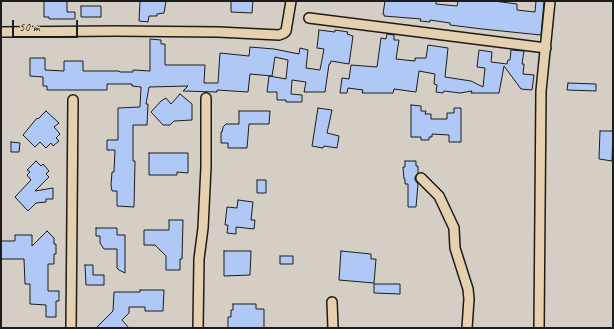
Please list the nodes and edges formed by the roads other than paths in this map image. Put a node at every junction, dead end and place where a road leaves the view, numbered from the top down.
1 (291, 1) edge
2 (550, 1) edge
3 (308, 18) dead end
4 (1, 32) edge
5 (546, 48) junction
6 (206, 98) dead end
7 (73, 100) dead end
8 (421, 178) dead end
9 (332, 302) dead end
10 (72, 328) edge
11 (198, 328) edge
12 (333, 328) edge
13 (468, 328) edge
14 (539, 328) edge

1 - 4 street
2 - 5 street
3 - 5 street
5 - 14 street
6 - 11 street
7 - 10 street
8 - 13 street
9 - 12 street

